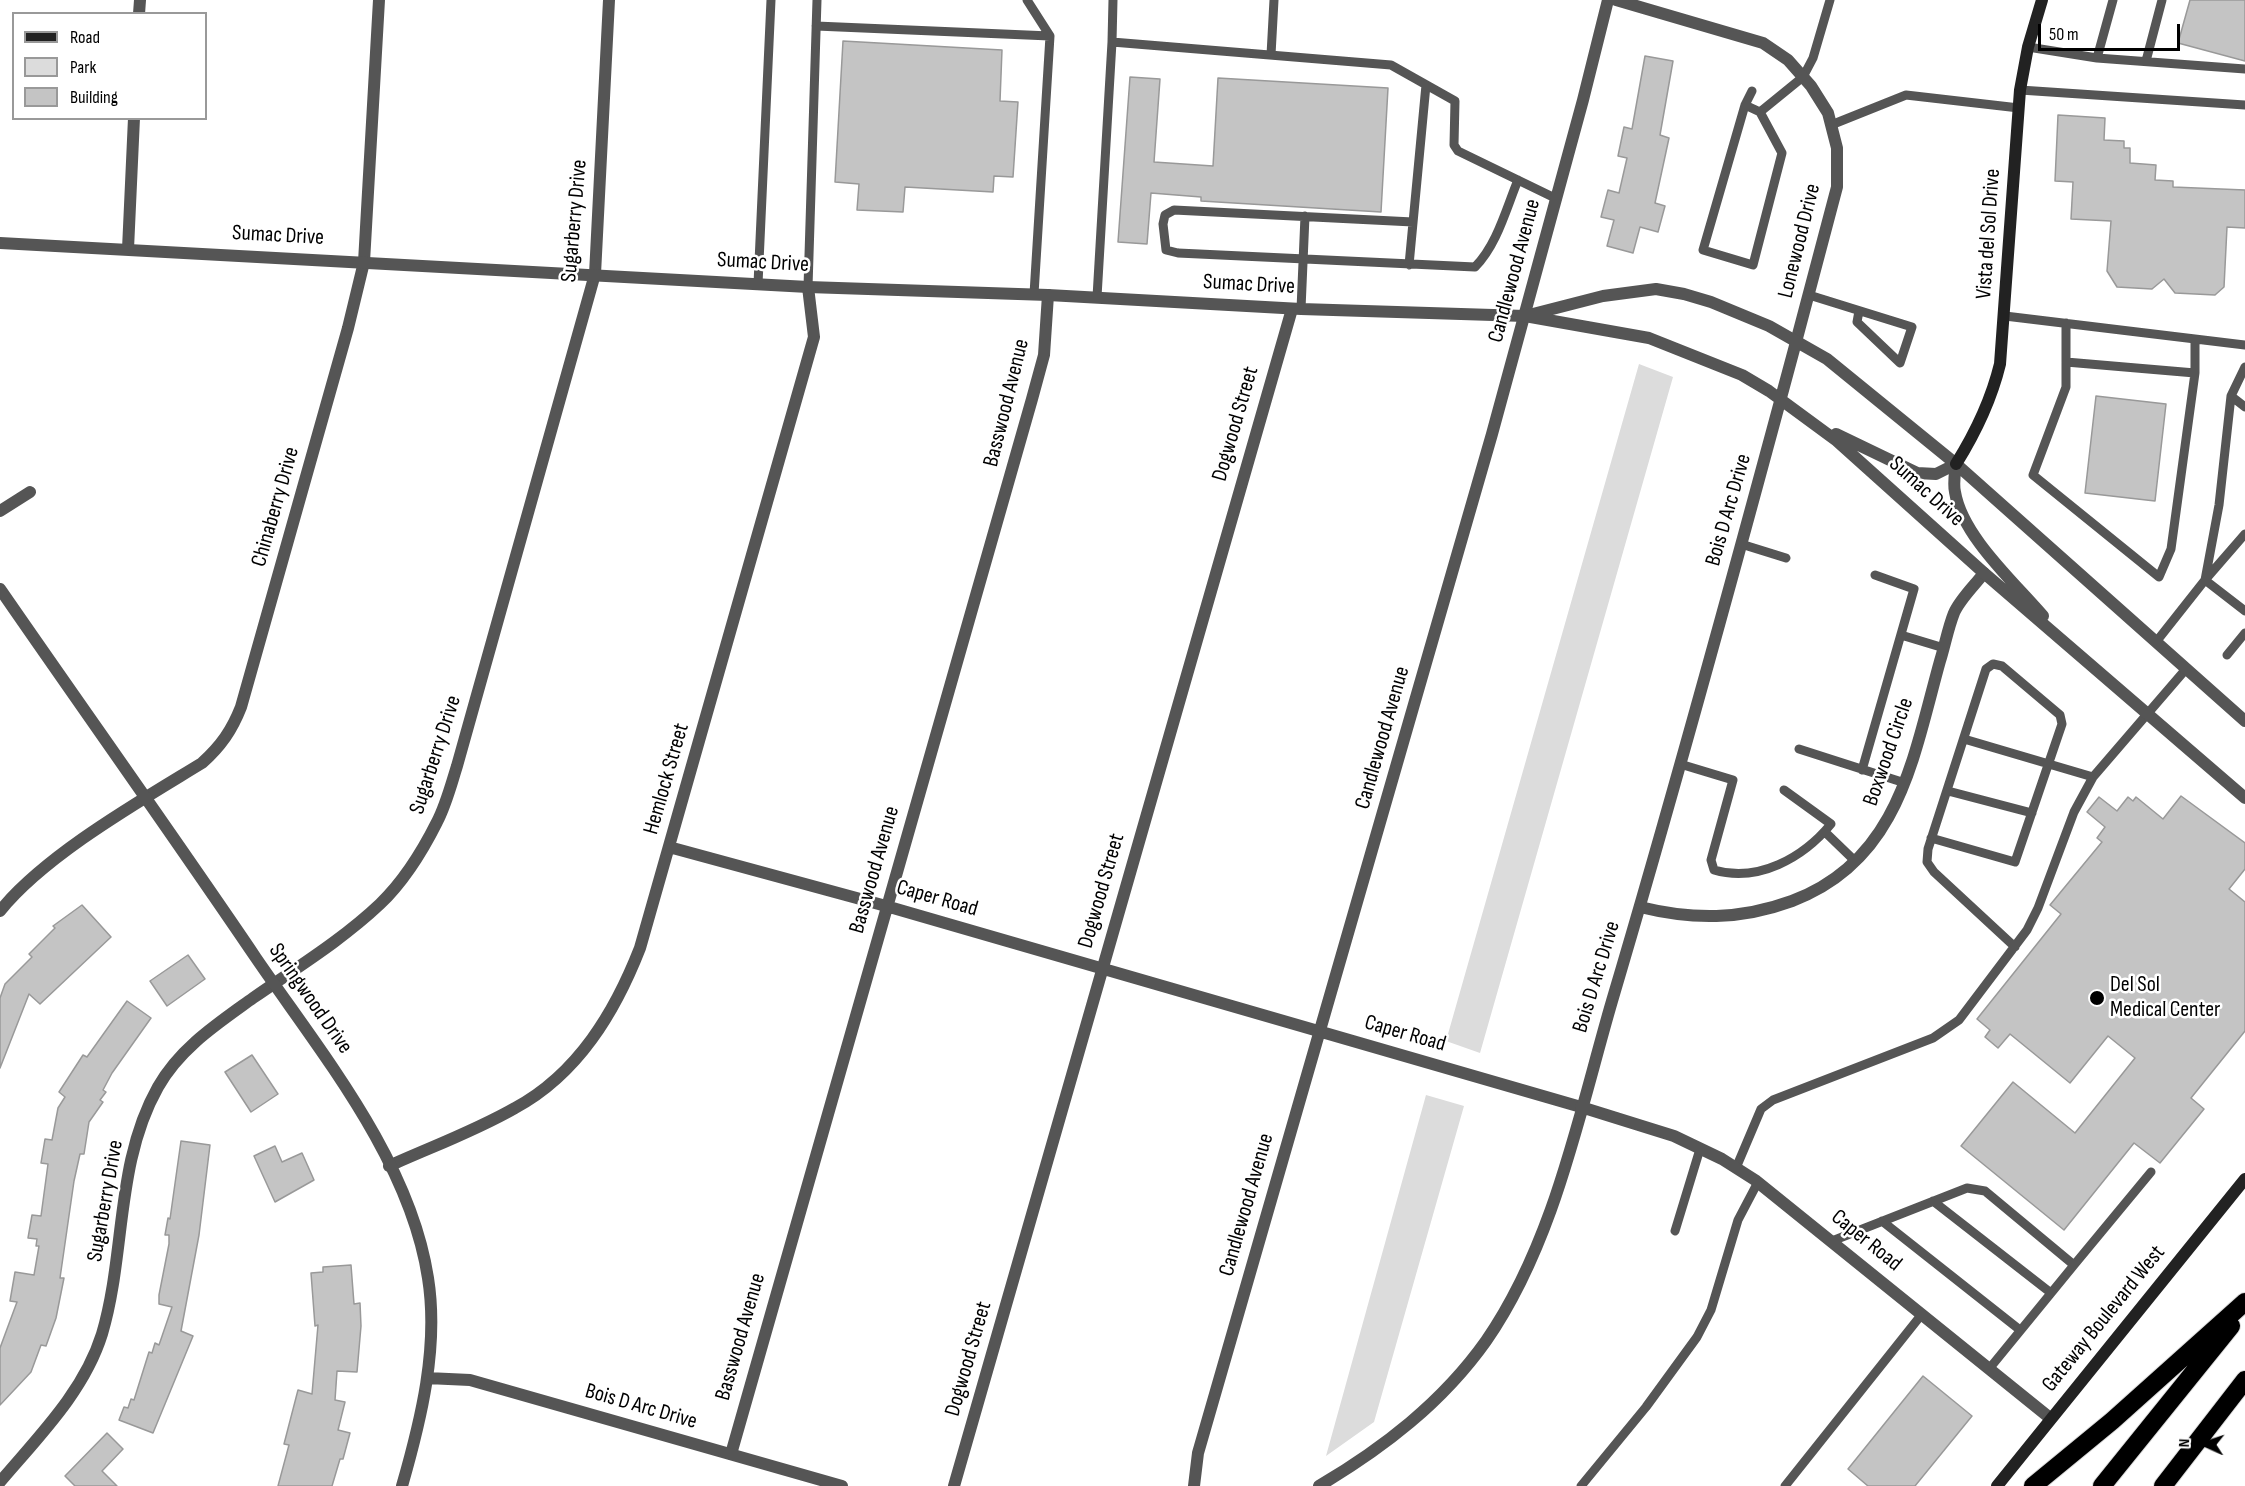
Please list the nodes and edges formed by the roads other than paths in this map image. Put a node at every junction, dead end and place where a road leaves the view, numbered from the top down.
1 (379, 0) edge
2 (609, 0) edge
3 (771, 0) edge
4 (818, 0) edge
5 (1027, 0) edge
6 (1113, 0) edge
7 (1274, 0) edge
8 (1608, 0) edge
9 (1616, 0) edge
10 (1830, 0) edge
11 (2042, 0) edge
12 (2113, 0) edge
13 (2162, 0) edge
14 (816, 26) junction
15 (1050, 36) junction
16 (1112, 42) junction
17 (2028, 47) junction
18 (1271, 55) junction
19 (2097, 58) junction
20 (2146, 61) junction
21 (2245, 69) edge
22 (1803, 77) junction
23 (1426, 85) junction
24 (2020, 90) junction
25 (1752, 91) dead end
26 (1745, 105) junction
27 (2245, 105) edge
28 (2019, 108) junction
29 (1760, 112) junction
30 (134, 120) edge
31 (1831, 125) junction
32 (1518, 180) junction
33 (1557, 199) junction
34 (1305, 216) junction
35 (1413, 222) junction
36 (0, 243) edge
37 (128, 249) junction
38 (1304, 259) junction
39 (364, 262) junction
40 (1409, 265) junction
41 (595, 274) junction
42 (758, 284) junction
43 (808, 287) junction
44 (1034, 294) junction
45 (1048, 295) junction
46 (1809, 295) junction
47 (1097, 297) junction
48 (1296, 309) junction
49 (1859, 311) junction
50 (1525, 316) junction
51 (2005, 316) junction
52 (2066, 323) junction
53 (2195, 339) junction
54 (1796, 342) junction
55 (2245, 345) edge
56 (2066, 363) junction
57 (2245, 368) edge
58 (2194, 373) junction
59 (2231, 396) junction
60 (1781, 400) junction
61 (2245, 407) edge
62 (1812, 423) junction
63 (1956, 464) junction
64 (30, 492) dead end
65 (0, 511) edge
66 (2245, 534) edge
67 (1741, 544) junction
68 (1786, 558) dead end
69 (1984, 573) junction
70 (1875, 575) dead end
71 (2205, 579) junction
72 (0, 589) edge
73 (2245, 611) edge
74 (2245, 633) edge
75 (1901, 635) junction
76 (2156, 642) junction
77 (2069, 647) junction
78 (1944, 648) junction
79 (2227, 656) dead end
80 (2186, 669) junction
81 (2146, 713) junction
82 (2245, 721) edge
83 (1964, 739) junction
84 (1800, 749) dead end
85 (1680, 764) junction
86 (2049, 764) junction
87 (1862, 771) junction
88 (2093, 777) junction
89 (1905, 783) junction
90 (1784, 790) dead end
91 (1948, 791) junction
92 (145, 797) junction
93 (2245, 798) edge
94 (2031, 813) junction
95 (1825, 832) junction
96 (1931, 838) junction
97 (669, 847) junction
98 (1855, 861) junction
99 (886, 906) junction
100 (1640, 907) junction
101 (0, 911) edge
102 (2015, 947) junction
103 (1102, 968) junction
104 (274, 984) junction
105 (1320, 1031) junction
106 (1581, 1107) junction
107 (1700, 1149) junction
108 (389, 1166) junction
109 (1736, 1168) junction
110 (2151, 1172) dead end
111 (2245, 1179) edge
112 (1758, 1182) junction
113 (1934, 1201) junction
114 (1882, 1221) junction
115 (1675, 1231) dead end
116 (1833, 1241) junction
117 (2074, 1265) junction
118 (2051, 1293) junction
119 (2245, 1302) edge
120 (2245, 1308) edge
121 (1922, 1314) junction
122 (2020, 1330) junction
123 (1989, 1369) junction
124 (427, 1378) junction
125 (2245, 1380) edge
126 (2050, 1418) junction
127 (731, 1454) junction
128 (0, 1482) edge
129 (402, 1486) edge
130 (842, 1486) edge
131 (954, 1486) edge
132 (1194, 1486) edge
133 (1319, 1486) edge
134 (1581, 1486) edge
135 (1785, 1486) edge
136 (1997, 1486) edge
137 (2033, 1486) edge
138 (2102, 1486) edge
139 (2163, 1486) edge

1 - 39 street, Chinaberry Drive
2 - 41 street, Sugarberry Drive
3 - 42 lane
4 - 14 lane
5 - 15 lane
6 - 16 lane
7 - 18 lane
8 - 33 street, Candlewood Avenue
9 - 22 street, Lonewood Drive
10 - 22 lane
11 - 17 main road, Vista del Sol Drive
12 - 19 lane
13 - 20 lane
14 - 15 lane
14 - 43 lane
15 - 44 lane
16 - 18 lane
16 - 47 lane
17 - 19 lane
17 - 24 main road, Vista del Sol Drive
18 - 23 lane
19 - 20 lane
20 - 21 lane
22 - 29 lane
22 - 31 street, Lonewood Drive
23 - 32 lane
23 - 35 lane
24 - 27 lane
24 - 28 main road, Vista del Sol Drive
25 - 26 lane
26 - 29 lane
26 - 29 lane
28 - 31 lane
28 - 51 main road, Vista del Sol Drive
30 - 37 street
31 - 46 street, Lonewood Drive
32 - 33 lane
32 - 40 lane
33 - 50 street, Candlewood Avenue
34 - 35 lane
34 - 38 lane
34 - 38 lane
35 - 40 lane
36 - 37 street, Sumac Drive
37 - 39 street, Sumac Drive
38 - 40 lane
38 - 48 lane
39 - 41 street, Sumac Drive
39 - 92 street, Chinaberry Drive
41 - 42 street, Sumac Drive
41 - 104 street, Sugarberry Drive
42 - 43 street, Sumac Drive
43 - 44 street, Sumac Drive
43 - 97 street, Hemlock Street
44 - 45 street, Sumac Drive
45 - 47 street, Sumac Drive
45 - 99 street, Basswood Avenue
46 - 49 lane
46 - 54 street, Lonewood Drive
47 - 48 street, Sumac Drive
48 - 50 street, Sumac Drive
48 - 103 street, Dogwood Street
49 - 49 lane
50 - 54 street, Sumac Drive
50 - 60 street, Sumac Drive
50 - 105 street, Candlewood Avenue
51 - 52 lane
51 - 63 main road, Vista del Sol Drive
52 - 53 lane
52 - 56 lane
53 - 55 lane
53 - 58 lane
54 - 60 street, Lonewood Drive
54 - 63 street, Sumac Drive
56 - 58 lane
56 - 58 lane
57 - 59 lane
59 - 61 lane
59 - 71 lane
60 - 62 street, Sumac Drive
60 - 67 street, Bois D Arc Drive
62 - 63 street
62 - 69 street, Sumac Drive
63 - 76 street, Sumac Drive
63 - 77 street
64 - 65 street
66 - 71 lane
67 - 68 lane
67 - 85 street, Bois D Arc Drive
69 - 77 street, Sumac Drive
69 - 78 street, Boxwood Circle
70 - 75 lane
71 - 73 lane
71 - 76 lane
72 - 92 street, Springwood Drive
74 - 79 lane
75 - 78 lane
75 - 87 lane
76 - 80 street, Sumac Drive
77 - 81 street, Sumac Drive
78 - 89 street, Boxwood Circle
80 - 81 lane
80 - 82 street, Sumac Drive
81 - 88 lane
81 - 93 street, Sumac Drive
83 - 86 lane
83 - 86 lane
83 - 91 lane
84 - 87 lane
85 - 95 lane
85 - 100 street, Bois D Arc Drive
86 - 88 lane
86 - 94 lane
87 - 89 lane
88 - 102 lane
89 - 98 street, Boxwood Circle
90 - 95 lane
91 - 94 lane
91 - 96 lane
92 - 101 street, Chinaberry Drive
92 - 104 street, Springwood Drive
94 - 96 lane
95 - 98 lane
96 - 102 lane
97 - 99 street, Caper Road
97 - 108 street, Hemlock Street
98 - 100 street, Boxwood Circle
99 - 103 street, Caper Road
99 - 127 street, Basswood Avenue
100 - 106 street, Bois D Arc Drive
102 - 109 lane
103 - 105 street, Caper Road
103 - 131 street, Dogwood Street
104 - 108 street, Springwood Drive
104 - 128 street, Sugarberry Drive
105 - 106 street, Caper Road
105 - 132 street, Candlewood Avenue
106 - 107 street, Caper Road
106 - 133 street, Bois D Arc Drive
107 - 109 street, Caper Road
107 - 115 lane
108 - 124 street, Springwood Drive
109 - 112 street, Caper Road
110 - 117 lane
111 - 126 main road, Gateway Boulevard West
112 - 116 street, Caper Road
112 - 134 lane
113 - 114 lane
113 - 117 lane
113 - 118 lane
114 - 116 lane
114 - 122 lane
116 - 121 street, Caper Road
117 - 118 lane
118 - 122 lane
119 - 137 highway
120 - 138 highway
121 - 123 street, Caper Road
121 - 135 lane
122 - 123 lane
123 - 126 street, Caper Road
124 - 127 street, Bois D Arc Drive
124 - 129 street, Springwood Drive
125 - 139 highway
126 - 136 main road, Gateway Boulevard West
127 - 130 street, Bois D Arc Drive

